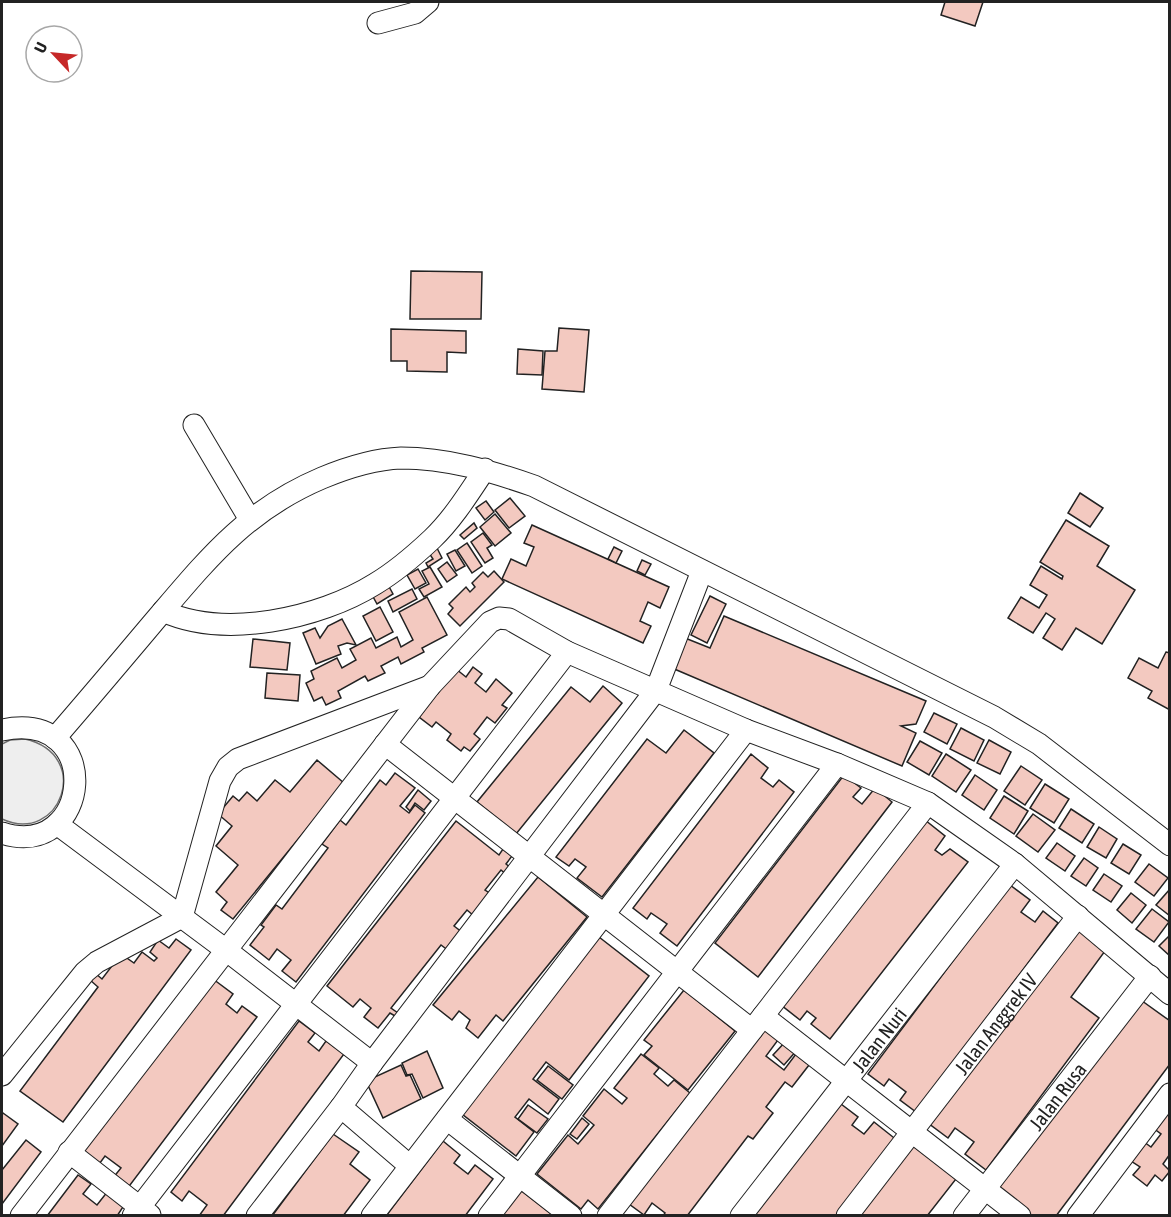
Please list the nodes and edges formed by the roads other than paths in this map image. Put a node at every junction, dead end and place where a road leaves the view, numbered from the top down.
1 (428, 2) edge
2 (378, 23) dead end
3 (194, 425) dead end
4 (485, 469) junction
5 (249, 518) junction
6 (702, 571) junction
7 (163, 611) junction
8 (567, 652) junction
9 (429, 686) junction
10 (656, 690) junction
11 (2, 730) edge
12 (746, 730) junction
13 (55, 738) junction
14 (385, 744) junction
15 (837, 764) junction
16 (454, 798) junction
17 (928, 803) junction
18 (57, 824) junction
19 (2, 833) edge
20 (1170, 845) edge
21 (530, 857) junction
22 (1015, 864) junction
23 (604, 915) junction
24 (1078, 916) junction
25 (182, 917) junction
26 (226, 950) junction
27 (677, 972) junction
28 (1150, 976) junction
29 (1170, 994) edge
30 (296, 1004) junction
31 (758, 1023) junction
32 (372, 1063) junction
33 (2, 1075) edge
34 (846, 1081) junction
35 (1170, 1094) edge
36 (341, 1107) junction
37 (447, 1119) junction
38 (912, 1131) junction
39 (69, 1152) junction
40 (410, 1166) junction
41 (520, 1176) junction
42 (985, 1188) junction
43 (141, 1213) edge
44 (21, 1215) edge
45 (257, 1215) edge
46 (372, 1215) edge
47 (489, 1215) edge
48 (571, 1215) edge
49 (608, 1215) edge
50 (741, 1215) edge
51 (847, 1215) edge
52 (964, 1215) edge
53 (1020, 1215) edge
54 (1078, 1215) edge

1 - 2 street
3 - 5 street
4 - 5 street
4 - 6 street
4 - 7 street
5 - 7 street
6 - 10 street
6 - 20 street
7 - 13 street
8 - 9 street
8 - 10 street
8 - 16 street
9 - 14 street
9 - 25 street
10 - 12 street
10 - 21 street
11 - 13 street
12 - 15 street
12 - 23 street
13 - 18 street
14 - 16 street
14 - 26 street
15 - 17 street
15 - 27 street
16 - 21 street
16 - 30 street
17 - 22 street
17 - 31 street
18 - 19 street
18 - 25 street
21 - 23 street
21 - 32 street
22 - 24 street
22 - 34 street, Jalan Nuri
23 - 27 street
23 - 37 street
24 - 28 street
24 - 38 street, Jalan Anggrek IV
25 - 26 street
25 - 33 street
26 - 30 street
26 - 39 street
27 - 31 street
27 - 41 street
28 - 29 street
28 - 42 street, Jalan Rusa
30 - 32 street
30 - 43 street
31 - 34 street
31 - 49 street
32 - 36 street
34 - 38 street
34 - 50 street, Jalan Nuri
35 - 54 street
36 - 40 street
36 - 45 street
37 - 40 street
37 - 41 street
38 - 42 street
38 - 51 street, Jalan Anggrek IV
39 - 43 street
39 - 44 street
40 - 46 street
41 - 47 street
41 - 48 street
42 - 52 street, Jalan Rusa
42 - 53 street

